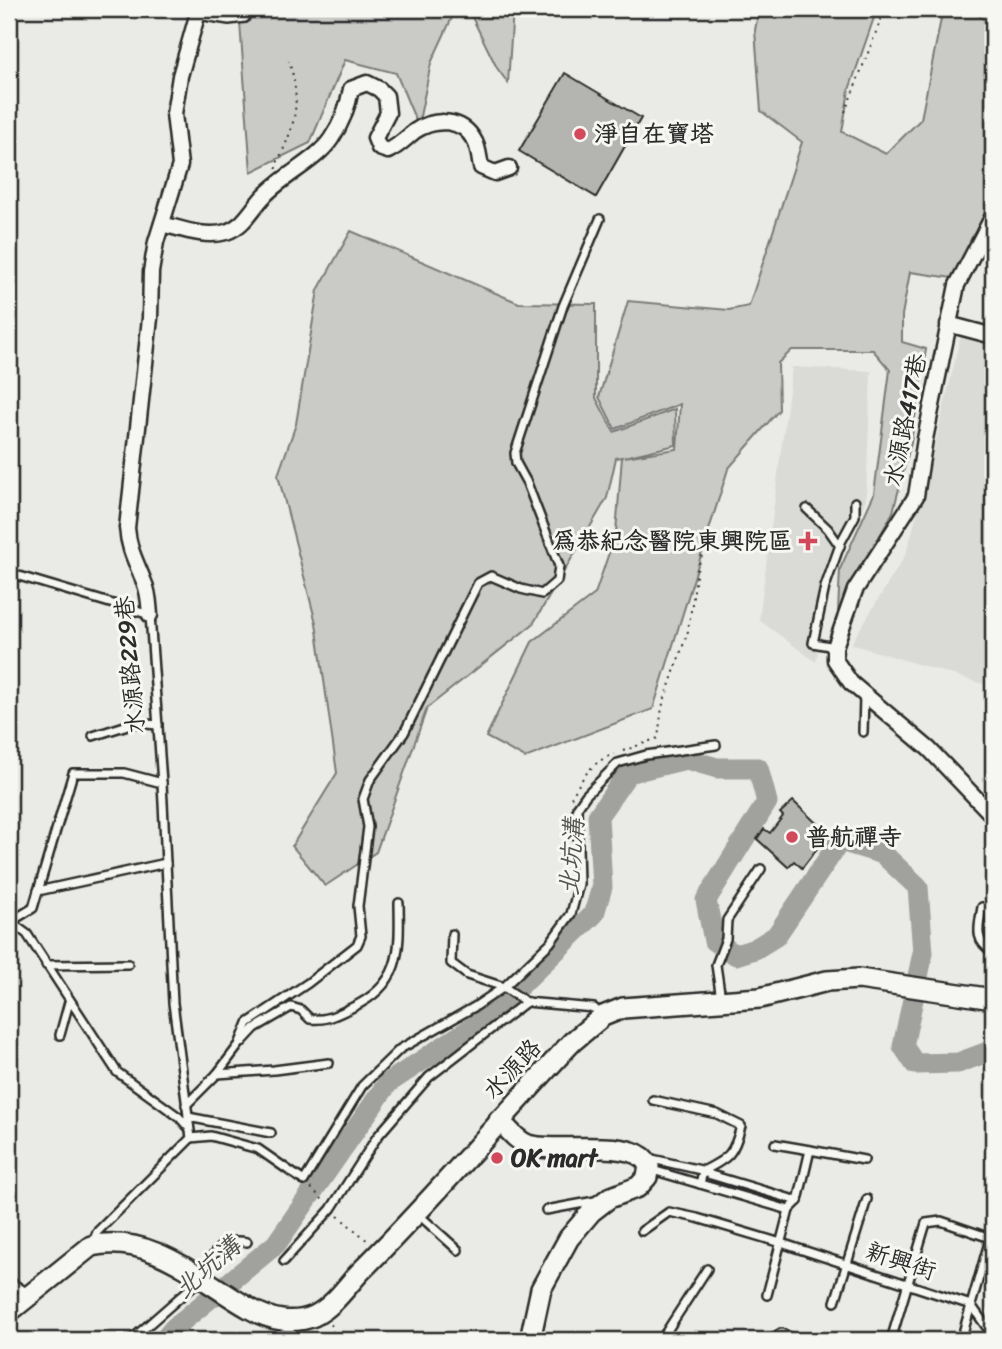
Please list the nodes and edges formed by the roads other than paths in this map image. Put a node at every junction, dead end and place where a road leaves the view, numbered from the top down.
1 (248, 9) edge
2 (198, 12) edge
3 (509, 167) dead end
4 (993, 216) edge
5 (600, 219) dead end
6 (162, 224) junction
7 (948, 324) junction
8 (993, 336) edge
9 (855, 502) dead end
10 (807, 509) dead end
11 (839, 546) junction
12 (9, 573) edge
13 (150, 615) junction
14 (835, 647) junction
15 (864, 695) junction
16 (158, 724) junction
17 (863, 732) dead end
18 (93, 736) dead end
19 (716, 745) dead end
20 (162, 783) junction
21 (993, 816) edge
22 (166, 863) junction
23 (761, 869) dead end
24 (38, 891) junction
25 (399, 903) dead end
26 (982, 907) dead end
27 (10, 921) edge
28 (452, 934) dead end
29 (993, 952) edge
30 (128, 964) dead end
31 (46, 965) junction
32 (504, 987) junction
33 (993, 999) edge
34 (69, 1002) junction
35 (526, 1002) junction
36 (721, 1002) junction
37 (603, 1016) junction
38 (60, 1035) dead end
39 (239, 1045) junction
40 (329, 1063) dead end
41 (217, 1074) junction
42 (653, 1100) dead end
43 (186, 1105) junction
44 (188, 1117) junction
45 (499, 1120) junction
46 (190, 1128) junction
47 (271, 1133) dead end
48 (191, 1138) junction
49 (775, 1144) dead end
50 (810, 1150) junction
51 (864, 1160) dead end
52 (645, 1163) junction
53 (704, 1171) junction
54 (700, 1184) junction
55 (609, 1198) junction
56 (867, 1199) dead end
57 (798, 1201) junction
58 (546, 1210) dead end
59 (789, 1210) junction
60 (416, 1212) junction
61 (642, 1231) dead end
62 (992, 1239) edge
63 (247, 1242) dead end
64 (781, 1243) junction
65 (91, 1246) junction
66 (458, 1250) dead end
67 (284, 1261) dead end
68 (846, 1263) junction
69 (707, 1269) dead end
70 (203, 1277) junction
71 (9, 1281) edge
72 (908, 1283) junction
73 (31, 1295) junction
74 (767, 1295) dead end
75 (835, 1302) dead end
76 (971, 1305) junction
77 (9, 1312) edge
78 (993, 1336) edge
79 (131, 1340) edge
80 (530, 1340) edge
81 (661, 1340) edge
82 (771, 1340) edge
83 (796, 1340) edge
84 (891, 1340) edge
85 (961, 1340) edge

1 - 2 lane
2 - 6 street, 水源路229巷
3 - 6 street
4 - 7 street, 水源路417巷
5 - 39 lane
6 - 13 street, 水源路229巷
7 - 8 street
7 - 14 street, 水源路417巷
9 - 11 lane
10 - 11 lane
11 - 14 lane
12 - 13 lane
13 - 16 lane, 水源路229巷
14 - 15 street
15 - 17 lane
15 - 21 street
16 - 18 lane
16 - 20 lane, 水源路229巷
19 - 32 lane
20 - 22 lane, 水源路229巷
20 - 24 lane
22 - 24 lane
22 - 43 lane, 水源路229巷
23 - 36 lane
24 - 27 lane
25 - 39 lane
26 - 29 lane
27 - 31 lane
28 - 32 lane
30 - 31 lane
31 - 34 lane
32 - 35 lane
32 - 48 lane
33 - 36 street, 水源路
34 - 38 lane
34 - 46 lane
35 - 37 lane
35 - 67 lane
36 - 37 street, 水源路
37 - 45 street, 水源路
39 - 41 lane
40 - 41 lane
41 - 43 lane
42 - 53 lane
43 - 44 lane, 水源路229巷
44 - 46 lane, 水源路229巷
44 - 47 lane
45 - 52 street
45 - 60 street, 水源路
46 - 48 lane, 水源路229巷
48 - 65 lane
49 - 50 lane
50 - 51 lane
50 - 57 lane
52 - 53 lane
52 - 54 lane
52 - 55 street
53 - 54 lane
53 - 57 lane
54 - 59 lane
55 - 58 lane
55 - 80 street
56 - 68 lane
57 - 59 lane
59 - 64 lane
60 - 66 lane
60 - 70 street, 水源路
61 - 64 lane, 新興街
62 - 72 lane
62 - 76 lane
63 - 70 lane
64 - 68 lane, 新興街
64 - 74 lane
65 - 70 street
65 - 73 street
68 - 72 lane, 新興街
68 - 75 lane
69 - 81 lane
70 - 79 lane
71 - 73 lane
72 - 76 lane, 新興街
72 - 84 lane
73 - 77 street
76 - 78 lane
76 - 85 lane
82 - 83 lane

